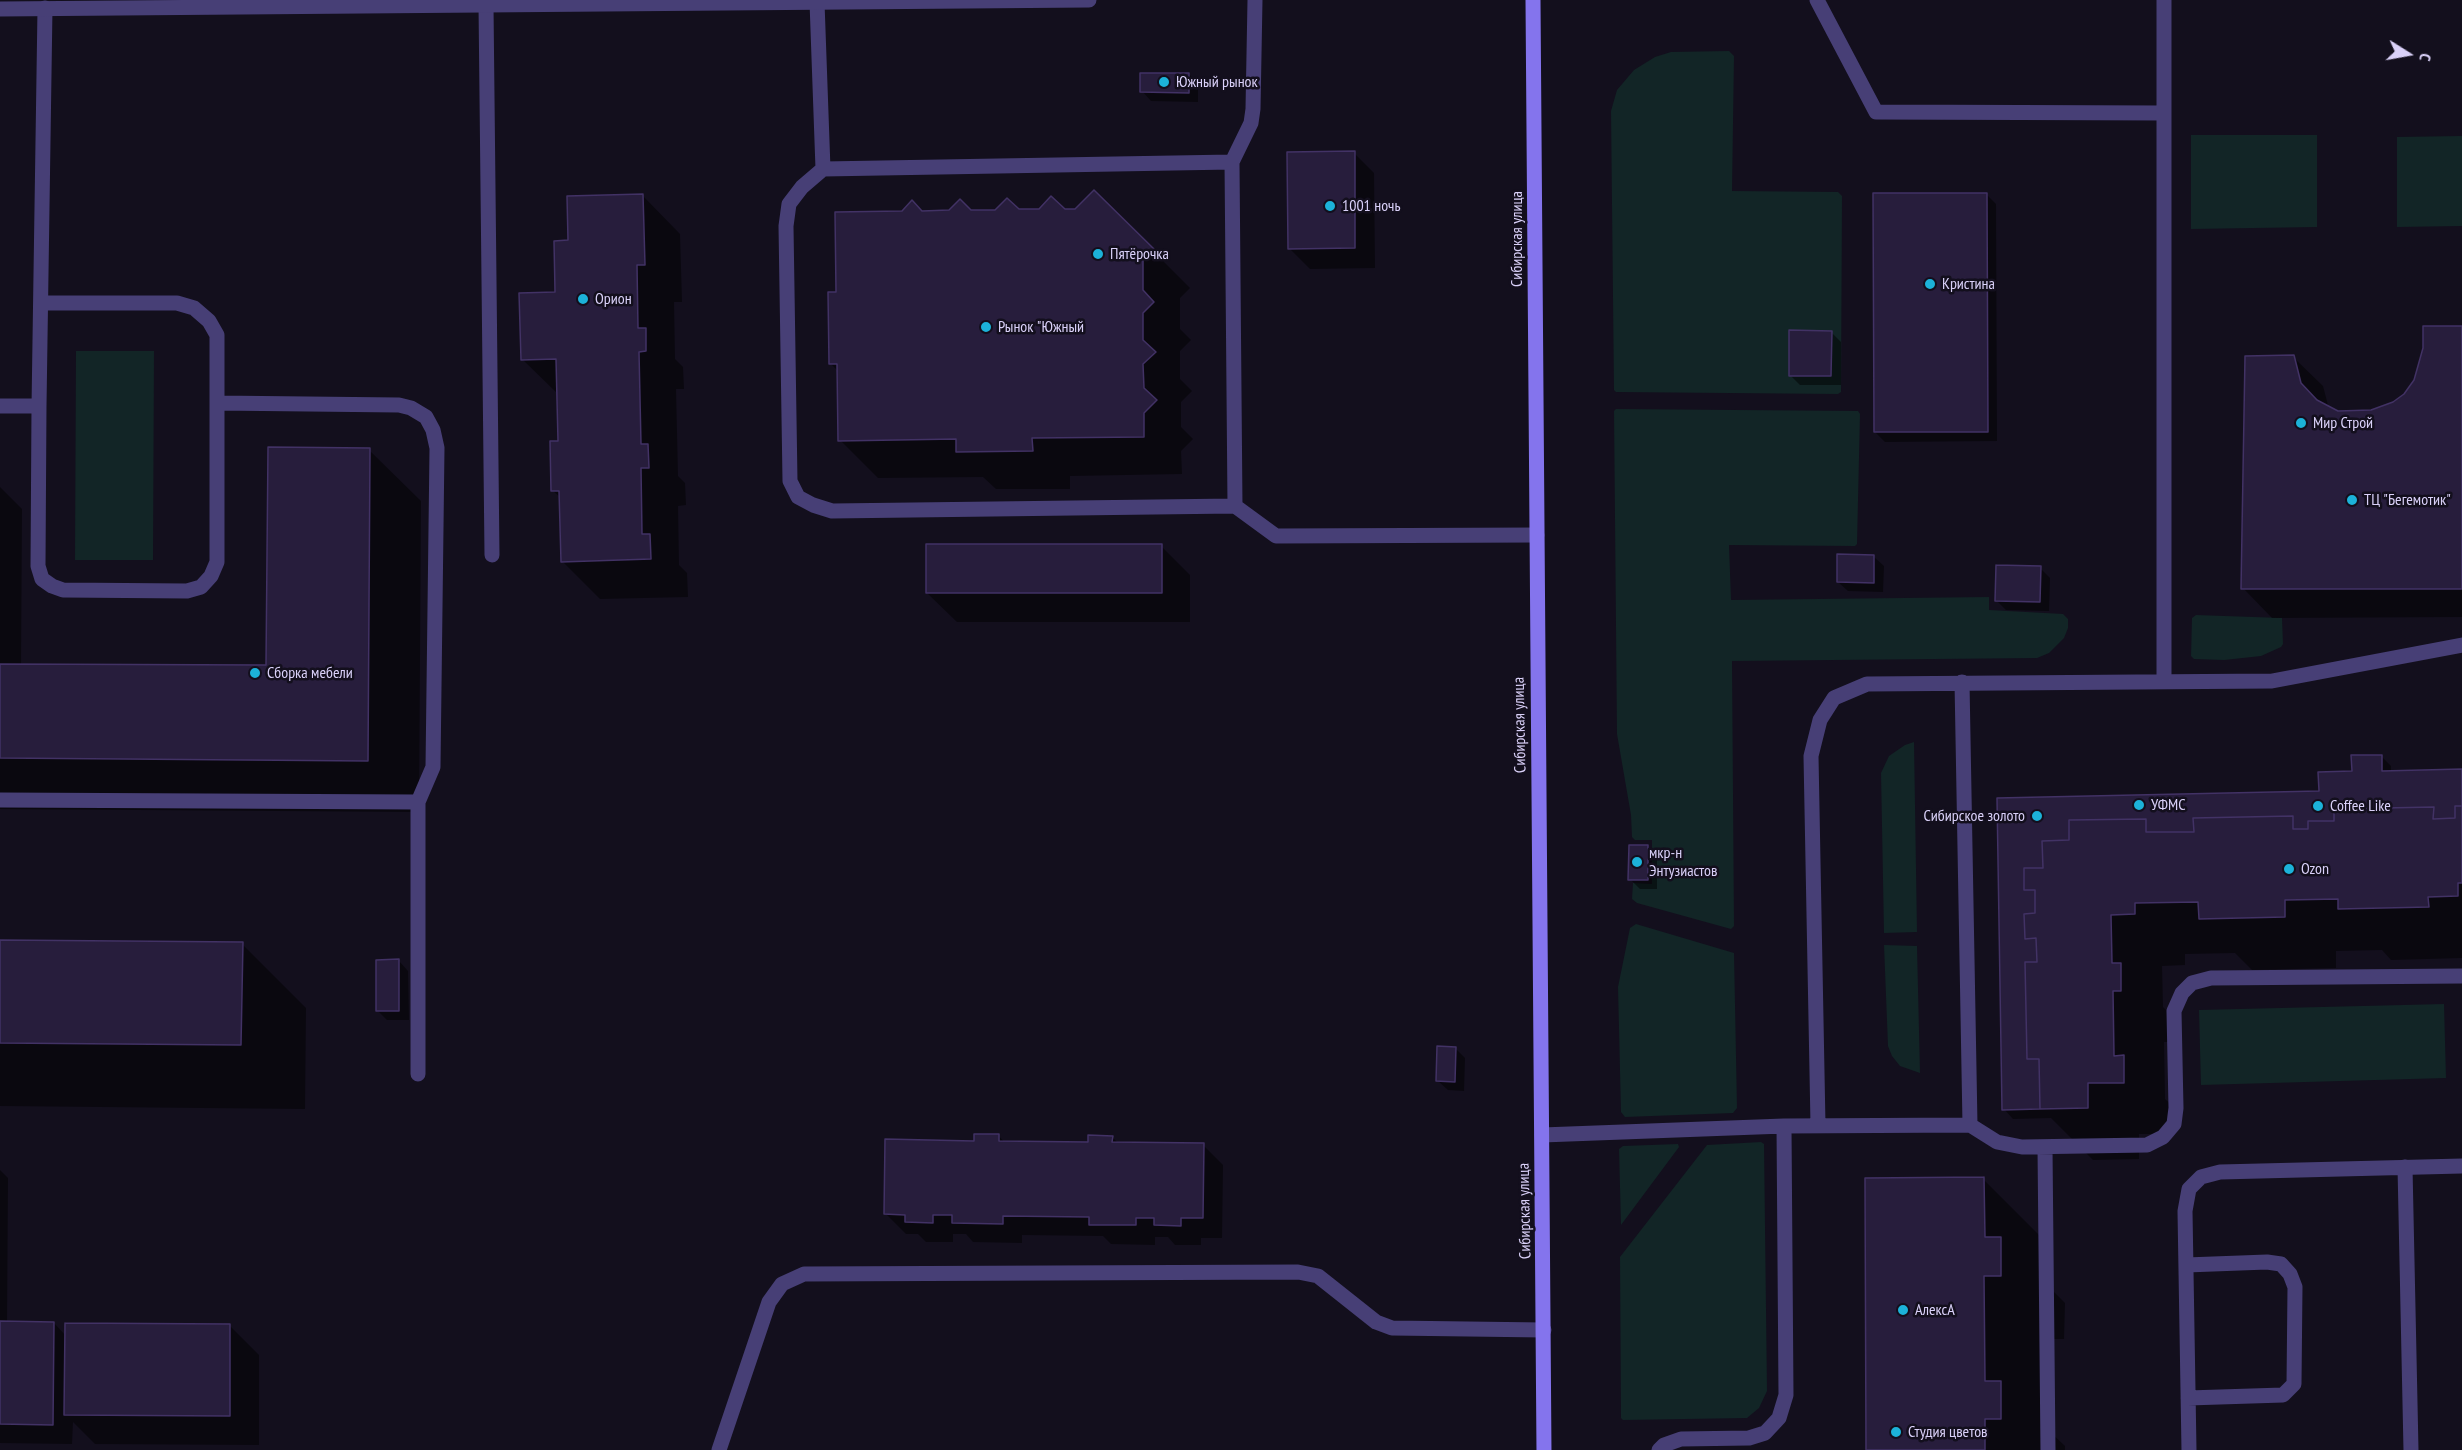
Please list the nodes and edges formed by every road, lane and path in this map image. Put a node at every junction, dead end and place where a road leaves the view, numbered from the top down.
1 (1089, 0) edge
2 (1256, 0) edge
3 (1533, 0) edge
4 (1817, 0) edge
5 (2164, 0) edge
6 (601, 2) edge
7 (817, 2) junction
8 (486, 5) junction
9 (45, 8) junction
10 (0, 9) edge
11 (2164, 113) junction
12 (1232, 162) junction
13 (823, 169) junction
14 (41, 303) junction
15 (217, 404) junction
16 (0, 406) edge
17 (39, 406) junction
18 (1235, 506) junction
19 (1537, 535) junction
20 (492, 555) dead end
21 (2462, 645) edge
22 (1962, 682) junction
23 (2164, 682) junction
24 (0, 800) edge
25 (418, 802) junction
26 (2462, 976) edge
27 (418, 1074) dead end
28 (1818, 1125) junction
29 (1970, 1125) junction
30 (1784, 1126) junction
31 (1542, 1135) junction
32 (2045, 1148) junction
33 (2462, 1166) edge
34 (2405, 1167) junction
35 (2186, 1265) junction
36 (1544, 1330) junction
37 (2188, 1398) junction
38 (720, 1450) edge
39 (1544, 1450) edge
40 (1659, 1450) edge
41 (2048, 1450) edge
42 (2189, 1450) edge
43 (2411, 1450) edge

1 - 7 street
2 - 12 street
3 - 19 main road, Сибирская улица
4 - 11 street
5 - 11 street
6 - 7 street
6 - 8 street
7 - 13 street
8 - 9 street
8 - 20 street
9 - 10 street
9 - 14 street
11 - 23 street
12 - 13 street
12 - 18 street
13 - 18 street
14 - 15 street
14 - 17 street
15 - 17 street
15 - 25 street
16 - 17 street
18 - 19 street
19 - 31 main road, Сибирская улица
21 - 23 street
22 - 23 street
22 - 28 street
22 - 29 street
24 - 25 street
25 - 27 street
26 - 32 street
28 - 29 street
28 - 30 street
29 - 32 street
30 - 31 street
30 - 40 street
31 - 36 main road, Сибирская улица
32 - 41 street
33 - 34 street
34 - 35 street
34 - 43 street
35 - 37 street
35 - 37 street
36 - 38 street
36 - 39 main road, Сибирская улица
37 - 42 street

